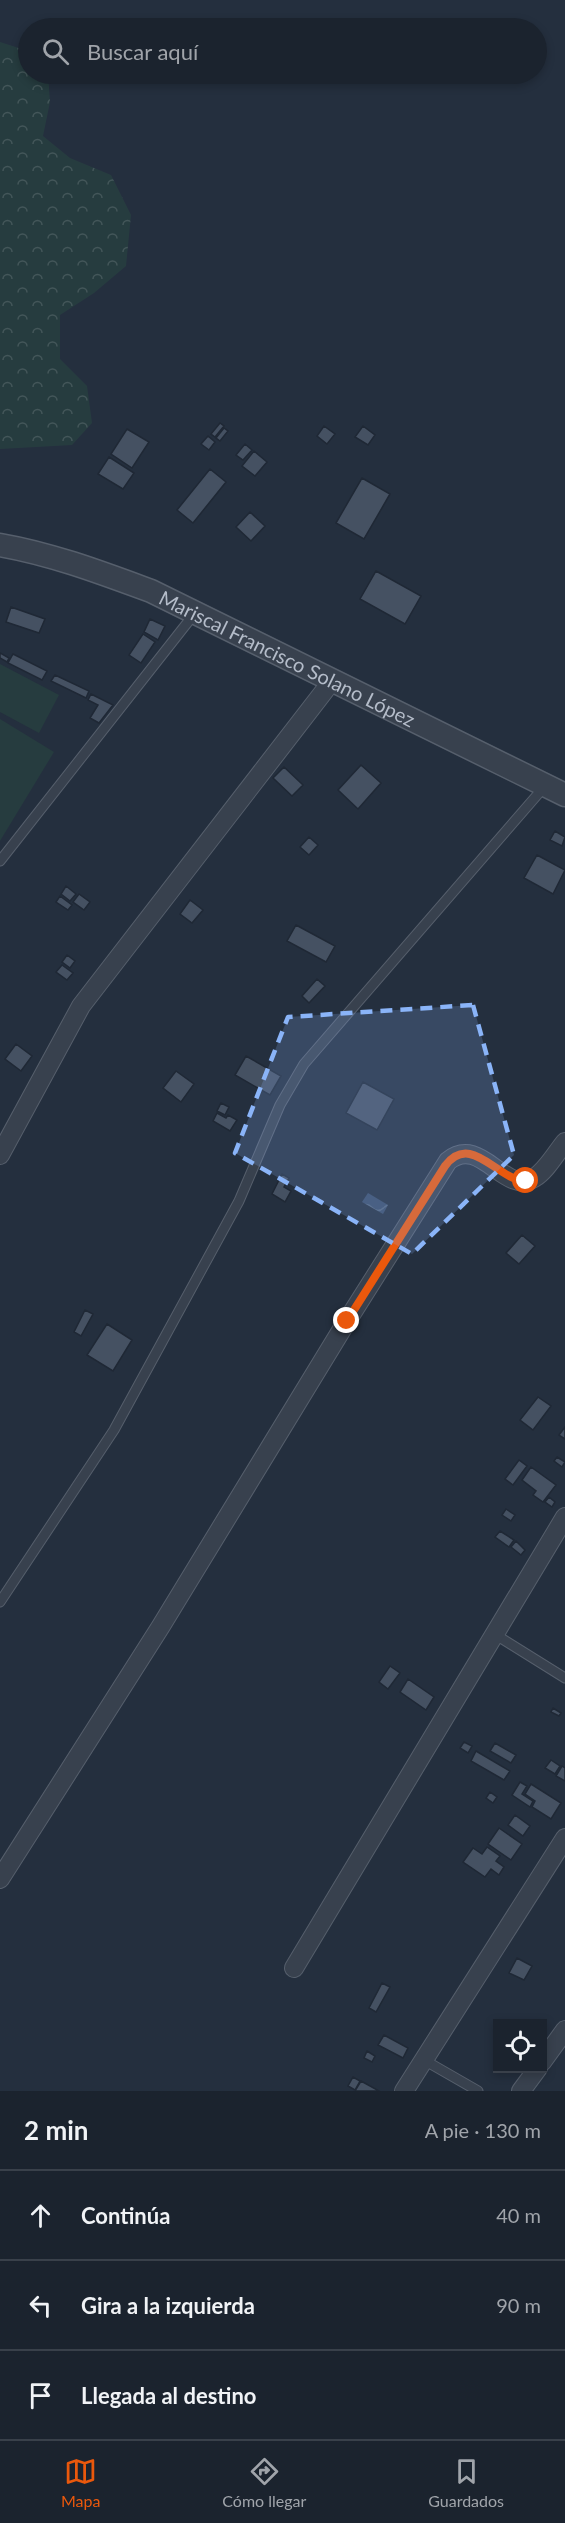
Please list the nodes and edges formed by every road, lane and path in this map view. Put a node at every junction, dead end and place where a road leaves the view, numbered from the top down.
1 (0, 545) edge
2 (195, 613) junction
3 (332, 681) junction
4 (555, 791) edge
5 (0, 861) edge
6 (565, 1142) edge
7 (0, 1155) edge
8 (565, 1517) edge
9 (0, 1602) edge
10 (496, 1635) junction
11 (565, 1678) edge
12 (565, 1838) edge
13 (0, 1879) edge
14 (294, 1968) dead end
15 (565, 2030) edge
16 (547, 2056) edge
17 (424, 2060) junction
18 (534, 2073) edge
19 (404, 2091) edge
20 (478, 2091) edge
21 (521, 2091) edge

1 - 2 street, Mariscal Francisco Solano López
2 - 3 street, Mariscal Francisco Solano López
2 - 5 lane
3 - 4 street, Mariscal Francisco Solano López
3 - 7 street
4 - 9 lane
6 - 13 street
8 - 10 street
10 - 11 lane
10 - 14 street
12 - 17 street
15 - 16 street
17 - 19 street
17 - 20 lane
18 - 21 street

